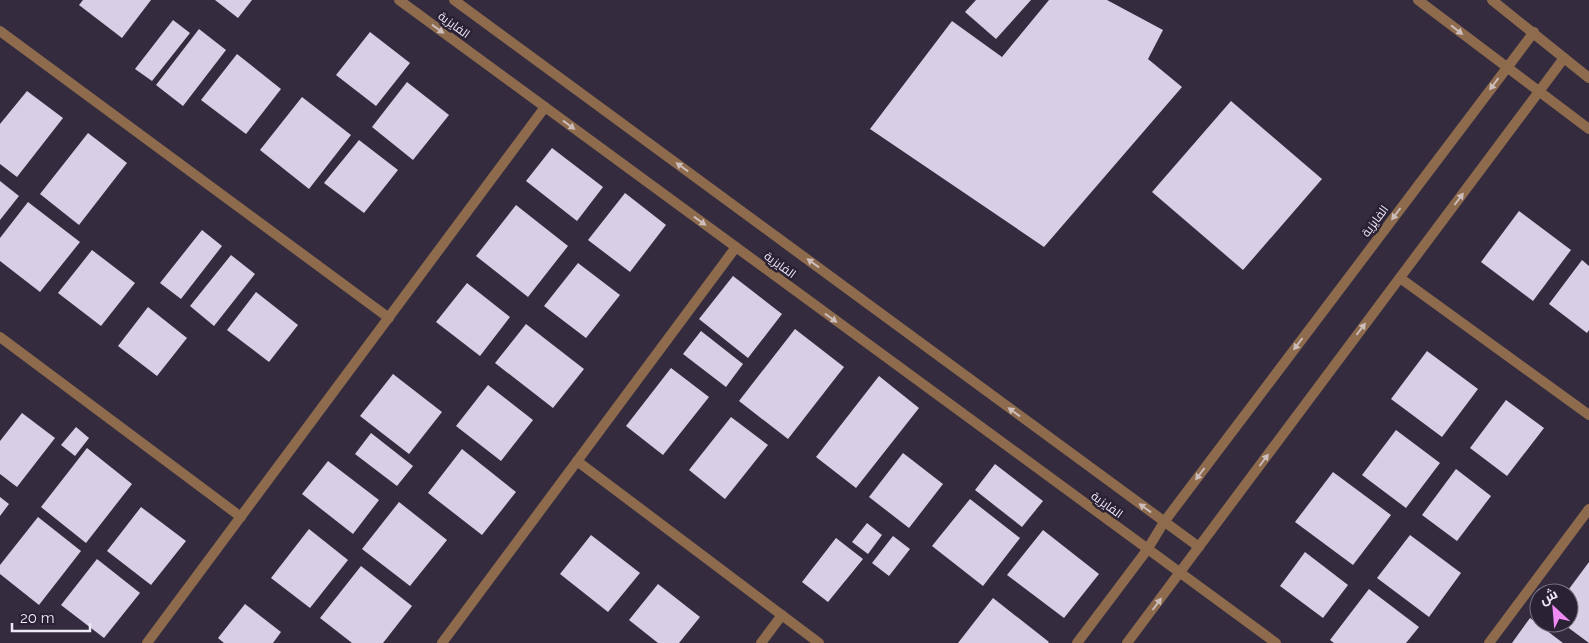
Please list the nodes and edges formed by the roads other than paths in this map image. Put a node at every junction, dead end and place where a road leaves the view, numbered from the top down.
1 (399, 0) edge
2 (454, 0) edge
3 (1418, 0) edge
4 (1492, 0) edge
5 (0, 31) edge
6 (1534, 32) junction
7 (1564, 58) junction
8 (1506, 68) junction
9 (1589, 78) edge
10 (1539, 91) junction
11 (545, 107) junction
12 (1589, 129) edge
13 (736, 247) junction
14 (1400, 278) junction
15 (389, 318) junction
16 (0, 337) edge
17 (1589, 415) edge
18 (577, 461) junction
19 (1589, 508) edge
20 (241, 517) junction
21 (1164, 522) junction
22 (1199, 547) junction
23 (1147, 550) junction
24 (1180, 573) junction
25 (782, 616) junction
26 (147, 643) edge
27 (442, 643) edge
28 (761, 643) edge
29 (819, 643) edge
30 (1077, 643) edge
31 (1127, 643) edge
32 (1276, 643) edge
33 (1489, 643) edge

1 -> 11 street, الفايزية
21 -> 2 street, الفايزية
3 -> 8 street
4 - 6 street
5 - 15 street
6 - 7 street
6 - 8 street, الفايزية
7 - 9 street
7 - 10 street
8 - 10 street
8 -> 21 street, الفايزية
10 - 12 street
14 -> 10 street
11 -> 13 street, الفايزية
11 - 15 street
13 - 18 street
13 -> 23 street, الفايزية
14 - 17 street
22 -> 14 street
15 - 20 street
16 - 20 street
18 - 25 street
18 - 27 street
19 - 33 street
20 - 26 street
21 - 22 street, الفايزية
21 - 23 street, الفايزية
22 - 24 street
23 - 24 street, الفايزية
23 - 30 street, الفايزية
31 -> 24 street
24 - 32 street, الفايزية
25 - 28 street
25 - 29 street

